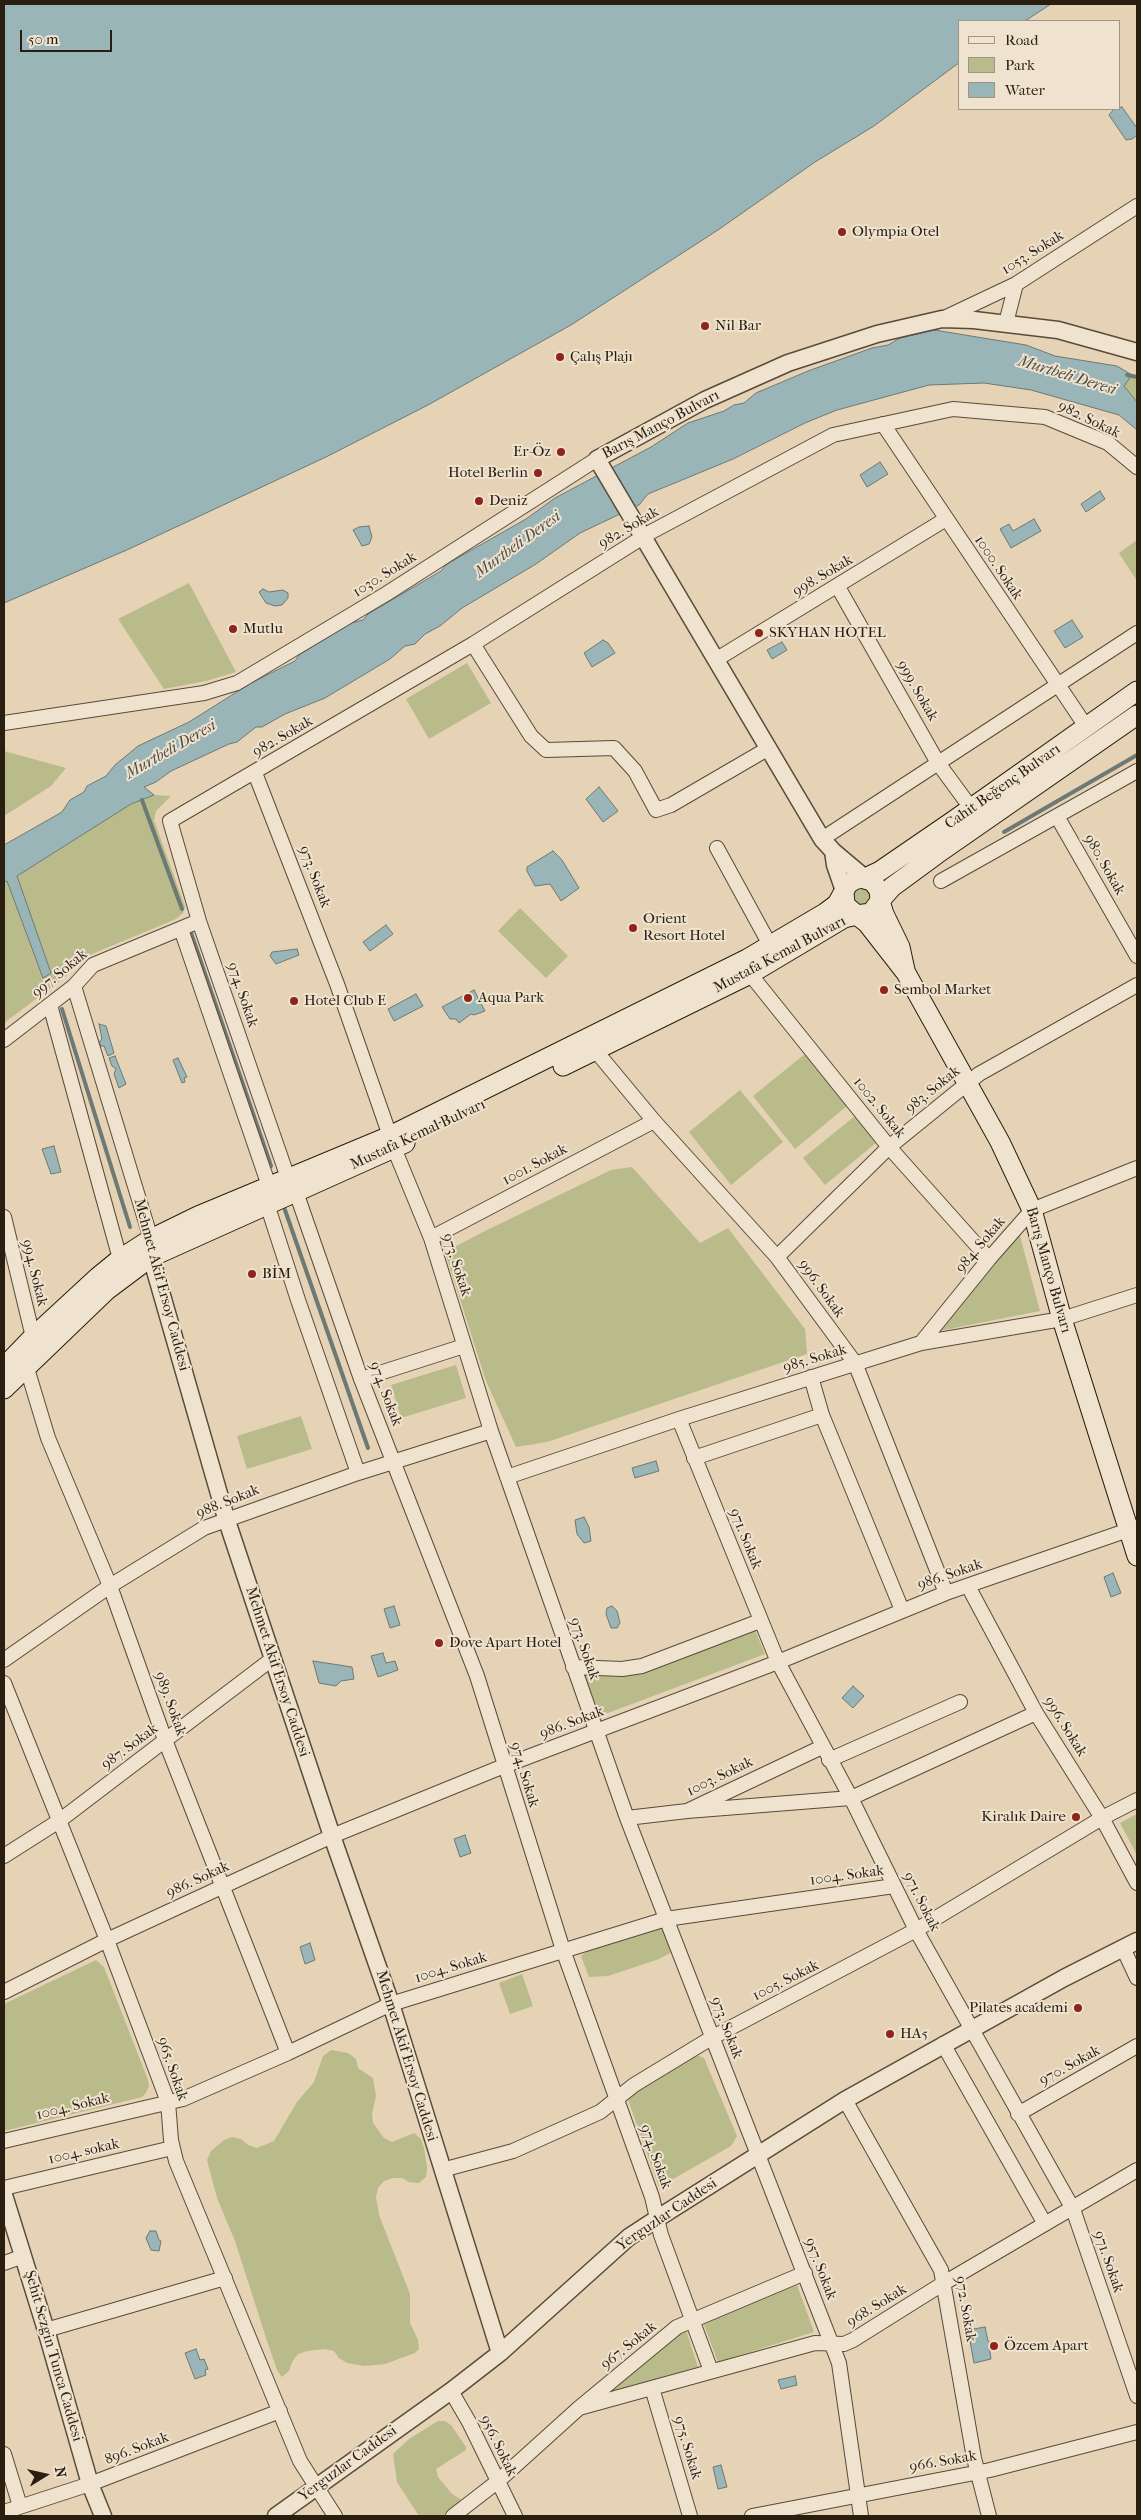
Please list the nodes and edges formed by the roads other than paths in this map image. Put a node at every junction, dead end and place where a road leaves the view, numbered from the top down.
1 (1137, 206) edge
2 (1016, 284) junction
3 (942, 319) junction
4 (1006, 323) junction
5 (1137, 352) edge
6 (883, 424) junction
7 (597, 459) junction
8 (1137, 467) edge
9 (946, 519) junction
10 (643, 537) junction
11 (838, 587) junction
12 (1137, 633) edge
13 (473, 644) junction
14 (717, 659) junction
15 (1058, 686) junction
16 (1137, 691) edge
17 (1137, 715) edge
18 (4, 723) edge
19 (1087, 728) junction
20 (769, 748) junction
21 (938, 763) junction
22 (1137, 772) edge
23 (255, 773) junction
24 (972, 808) junction
25 (1058, 818) junction
26 (170, 821) joint
27 (828, 845) junction
28 (717, 848) dead end
29 (865, 878) junction
30 (941, 881) dead end
31 (844, 891) junction
32 (880, 901) junction
33 (857, 915) junction
34 (199, 921) junction
35 (181, 929) junction
36 (770, 945) junction
37 (1137, 956) edge
38 (906, 973) junction
39 (750, 974) junction
40 (1137, 985) edge
41 (74, 986) junction
42 (50, 1005) junction
43 (4, 1040) edge
44 (595, 1050) junction
45 (968, 1082) junction
46 (654, 1121) junction
47 (392, 1142) junction
48 (889, 1147) junction
49 (1137, 1168) edge
50 (292, 1185) junction
51 (268, 1195) junction
52 (1032, 1210) junction
53 (4, 1218) edge
54 (431, 1238) junction
55 (151, 1248) junction
56 (777, 1257) junction
57 (120, 1258) junction
58 (989, 1259) junction
59 (1137, 1295) edge
60 (1062, 1319) junction
61 (33, 1337) junction
62 (921, 1343) junction
63 (464, 1346) junction
64 (856, 1363) junction
65 (26, 1365) junction
66 (4, 1367) edge
67 (810, 1377) junction
68 (361, 1380) junction
69 (4, 1389) edge
70 (822, 1415) junction
71 (679, 1419) junction
72 (491, 1431) junction
73 (694, 1458) junction
74 (393, 1462) junction
75 (358, 1473) junction
76 (507, 1476) junction
77 (226, 1518) junction
78 (1133, 1529) edge
79 (1137, 1556) edge
80 (110, 1586) junction
81 (968, 1586) junction
82 (946, 1593) junction
83 (902, 1610) junction
84 (760, 1621) junction
85 (272, 1659) junction
86 (4, 1660) edge
87 (778, 1662) junction
88 (573, 1667) junction
89 (4, 1683) edge
90 (960, 1702) dead end
91 (1036, 1714) junction
92 (596, 1732) junction
93 (165, 1740) junction
94 (822, 1747) junction
95 (829, 1760) junction
96 (504, 1766) junction
97 (851, 1798) junction
98 (1137, 1800) edge
99 (687, 1812) junction
100 (627, 1818) junction
101 (1102, 1818) junction
102 (59, 1821) junction
103 (332, 1836) junction
104 (4, 1856) edge
105 (1137, 1882) edge
106 (894, 1886) junction
107 (221, 1887) junction
108 (666, 1919) junction
109 (916, 1930) junction
110 (107, 1940) junction
111 (563, 1950) junction
112 (1131, 1950) edge
113 (1137, 1978) edge
114 (4, 1992) edge
115 (391, 2004) junction
116 (972, 2028) junction
117 (713, 2037) junction
118 (943, 2044) junction
119 (1137, 2046) edge
120 (288, 2054) junction
121 (616, 2100) junction
122 (845, 2100) junction
123 (168, 2102) junction
124 (1018, 2114) junction
125 (4, 2141) edge
126 (172, 2148) junction
127 (757, 2156) junction
128 (442, 2170) junction
129 (1137, 2170) edge
130 (4, 2188) edge
131 (4, 2195) edge
132 (1073, 2209) junction
133 (658, 2218) junction
134 (1045, 2224) junction
135 (24, 2256) junction
136 (4, 2263) edge
137 (805, 2273) junction
138 (225, 2278) junction
139 (944, 2283) junction
140 (693, 2320) junction
141 (46, 2330) junction
142 (832, 2344) junction
143 (500, 2353) junction
144 (711, 2371) junction
145 (652, 2388) junction
146 (450, 2391) junction
147 (1137, 2396) edge
148 (578, 2408) junction
149 (280, 2411) junction
150 (1137, 2432) edge
151 (4, 2454) edge
152 (978, 2472) junction
153 (497, 2482) junction
154 (90, 2484) junction
155 (315, 2487) junction
156 (858, 2495) junction
157 (20, 2506) junction
158 (4, 2512) edge
159 (103, 2516) edge
160 (276, 2516) edge
161 (335, 2516) edge
162 (454, 2516) edge
163 (515, 2516) edge
164 (690, 2516) edge
165 (752, 2516) edge
166 (861, 2516) edge
167 (988, 2516) edge

1 - 2 street, 1053. Sokak
2 - 3 street, 1053. Sokak
2 - 4 street
3 - 4 street, Barış Manço Bulvarı
3 - 7 street, Barış Manço Bulvarı
4 - 5 street, Barış Manço Bulvarı
6 - 8 street, 982. Sokak
6 - 9 street, 1000. Sokak
6 - 10 street, 982. Sokak
7 - 10 street, Barış Manço Bulvarı
7 - 18 street, 1030. Sokak
9 - 11 street, 998. Sokak
9 - 15 street, 1000. Sokak
10 - 13 street, 982. Sokak
10 - 14 street, Barış Manço Bulvarı
11 - 14 street, 998. Sokak
11 - 21 street, 999. Sokak
12 - 15 street
13 - 20 street
13 - 23 street, 982. Sokak
14 - 20 street, Barış Manço Bulvarı
15 - 19 street, 1000. Sokak
15 - 21 street
16 - 19 main road, Cahit Beğenç Bulvarı
17 - 32 main road, Cahit Beğenç Bulvarı
19 - 24 main road, Cahit Beğenç Bulvarı
20 - 27 street, Barış Manço Bulvarı
21 - 24 street, 999. Sokak
21 - 27 street
22 - 25 street
23 - 26 street, 982. Sokak
23 - 47 street, 973. Sokak
24 - 29 main road, Cahit Beğenç Bulvarı
25 - 30 street
25 - 37 street, 980. Sokak
26 - 34 street, 974. Sokak
27 - 29 street, Barış Manço Bulvarı
27 - 31 street, Barış Manço Bulvarı
28 - 36 street
29 - 31 main road
29 - 32 main road
31 - 33 main road
31 - 36 main road, Mustafa Kemal Bulvarı
32 - 33 main road
32 - 38 main road, Barış Manço Bulvarı
33 - 38 main road, Barış Manço Bulvarı
33 - 39 main road, Mustafa Kemal Bulvarı
34 - 35 street, 997. Sokak
34 - 50 street, 974. Sokak
35 - 41 street, 997. Sokak
35 - 51 street
36 - 47 main road, Mustafa Kemal Bulvarı
38 - 45 main road, Barış Manço Bulvarı
39 - 44 main road, Mustafa Kemal Bulvarı
39 - 48 street, 1002. Sokak
40 - 45 street, 983. Sokak
41 - 42 street, 997. Sokak
41 - 55 street, Mehmet Akif Ersoy Caddesi
42 - 43 street, 997. Sokak
42 - 57 street
44 - 46 street, 996. Sokak
44 - 47 main road, Mustafa Kemal Bulvarı
45 - 48 street, 983. Sokak
45 - 52 main road, Barış Manço Bulvarı
46 - 54 street, 1001. Sokak
46 - 56 street, 996. Sokak
47 - 50 main road, Mustafa Kemal Bulvarı
47 - 54 street, 973. Sokak
48 - 56 street, 983. Sokak
48 - 58 street, 1002. Sokak
49 - 52 street, 984. Sokak
50 - 51 main road, Mustafa Kemal Bulvarı
50 - 68 street, 974. Sokak
51 - 55 main road, Mustafa Kemal Bulvarı
51 - 75 street
52 - 58 street, 984. Sokak
52 - 60 main road, Barış Manço Bulvarı
53 - 61 street, 994. Sokak
54 - 63 street, 973. Sokak
55 - 57 main road, Mustafa Kemal Bulvarı
55 - 65 main road, Mustafa Kemal Bulvarı
55 - 77 street, Mehmet Akif Ersoy Caddesi
56 - 64 street, 996. Sokak
57 - 61 main road, Mustafa Kemal Bulvarı
58 - 62 street, 984. Sokak
59 - 60 street, 985. Sokak
60 - 62 street, 985. Sokak
60 - 78 main road, Barış Manço Bulvarı
61 - 66 main road, Mustafa Kemal Bulvarı
62 - 64 street, 985. Sokak
63 - 68 street
63 - 72 street, 973. Sokak
64 - 67 street, 985. Sokak
64 - 82 street, 996. Sokak
65 - 69 main road, Mustafa Kemal Bulvarı
65 - 80 street, 989. Sokak
67 - 70 street
67 - 71 street, 985. Sokak
68 - 74 street, 974. Sokak
70 - 73 street
70 - 83 street
71 - 73 street, 971. Sokak
71 - 76 street, 985. Sokak
72 - 74 street, 988. Sokak
72 - 76 street, 973. Sokak
73 - 84 street, 971. Sokak
74 - 75 street, 988. Sokak
74 - 96 street, 974. Sokak
75 - 77 street, 988. Sokak
76 - 88 street, 973. Sokak
77 - 80 street, 988. Sokak
77 - 85 street, Mehmet Akif Ersoy Caddesi
78 - 79 main road, Barış Manço Bulvarı
78 - 81 street, 986. Sokak
80 - 86 street, 988. Sokak
80 - 93 street, 989. Sokak
81 - 82 street, 986. Sokak
81 - 91 street, 996. Sokak
82 - 83 street, 986. Sokak
83 - 87 street, 986. Sokak
84 - 87 street, 971. Sokak
84 - 88 street
85 - 93 street, 987. Sokak
85 - 103 street, Mehmet Akif Ersoy Caddesi
87 - 92 street, 986. Sokak
87 - 94 street, 971. Sokak
88 - 92 street, 973. Sokak
89 - 102 street, 965. Sokak
90 - 95 street
91 - 97 street
91 - 101 street, 996. Sokak
92 - 96 street, 986. Sokak
92 - 100 street, 973. Sokak
93 - 102 street, 987. Sokak
93 - 107 street, 989. Sokak
94 - 95 street, 971. Sokak
94 - 99 street, 1003. Sokak
95 - 97 street, 971. Sokak
96 - 103 street, 986. Sokak
96 - 111 street, 974. Sokak
97 - 99 street
97 - 106 street, 971. Sokak
98 - 101 street, 1005. Sokak
99 - 100 street, 1003. Sokak
100 - 108 street, 973. Sokak
101 - 105 street, 996. Sokak
101 - 109 street, 1005. Sokak
102 - 104 street, 987. Sokak
102 - 110 street, 965. Sokak
103 - 107 street, 986. Sokak
103 - 115 street, Mehmet Akif Ersoy Caddesi
106 - 108 street, 1004. Sokak
106 - 109 street, 971. Sokak
107 - 110 street, 986. Sokak
107 - 120 street, 989. Sokak
108 - 111 street, 1004. Sokak
108 - 117 street, 973. Sokak
109 - 116 street, 971. Sokak
109 - 117 street, 1005. Sokak
110 - 114 street, 986. Sokak
110 - 123 street, 965. Sokak
111 - 115 street, 1004. Sokak
111 - 121 street, 974. Sokak
112 - 113 street
112 - 116 street, Yerguzlar Caddesi
115 - 120 street, 1004. Sokak
115 - 128 street, Mehmet Akif Ersoy Caddesi
116 - 118 street, Yerguzlar Caddesi
116 - 124 street, 971. Sokak
117 - 121 street, 1005. Sokak
117 - 127 street, 973. Sokak
118 - 122 street, Yerguzlar Caddesi
118 - 134 street
119 - 124 street, 970. Sokak
120 - 123 street, 1004. Sokak
121 - 128 street, 1005. Sokak
121 - 133 street, 974. Sokak
122 - 127 street, Yerguzlar Caddesi
122 - 139 street, 972. Sokak
123 - 125 street, 1004. Sokak
123 - 126 street, 965. Sokak
124 - 132 street, 971. Sokak
126 - 130 street, 1004. sokak
126 - 138 street, 965. Sokak
127 - 133 street, Yerguzlar Caddesi
127 - 137 street, 957. Sokak
128 - 143 street, Mehmet Akif Ersoy Caddesi
129 - 132 street, 968. Sokak
131 - 135 street, Şehit Sezgin Tunca Caddesi
132 - 134 street, 968. Sokak
132 - 147 street, 971. Sokak
133 - 140 street, 974. Sokak
133 - 143 street, Yerguzlar Caddesi
134 - 139 street, 968. Sokak
135 - 136 street
135 - 141 street, Şehit Sezgin Tunca Caddesi
137 - 140 street, 967. Sokak
137 - 142 street, 957. Sokak
138 - 141 street
138 - 149 street, 965. Sokak
139 - 142 street, 968. Sokak
139 - 152 street, 972. Sokak
140 - 144 street, 974. Sokak
140 - 148 street, 967. Sokak
141 - 154 street, Şehit Sezgin Tunca Caddesi
142 - 144 street, 968. Sokak
142 - 156 street, 957. Sokak
143 - 146 street, Yerguzlar Caddesi
144 - 145 street, 968. Sokak
145 - 148 street, 968. Sokak
145 - 164 street, 975. Sokak
146 - 153 street, 956. Sokak
146 - 155 street, Yerguzlar Caddesi
148 - 153 street, 967. Sokak
149 - 154 street, 896. Sokak
149 - 155 street, 965. Sokak
150 - 152 street, 966. Sokak
151 - 157 street
152 - 156 street, 966. Sokak
152 - 167 street, 972. Sokak
153 - 162 street, 967. Sokak
153 - 163 street, 956. Sokak
154 - 157 street, 896. Sokak
154 - 159 street, Şehit Sezgin Tunca Caddesi
155 - 160 street, Yerguzlar Caddesi
155 - 161 street, 965. Sokak
156 - 165 street, 966. Sokak
156 - 166 street, 957. Sokak
157 - 158 street, 896. Sokak

